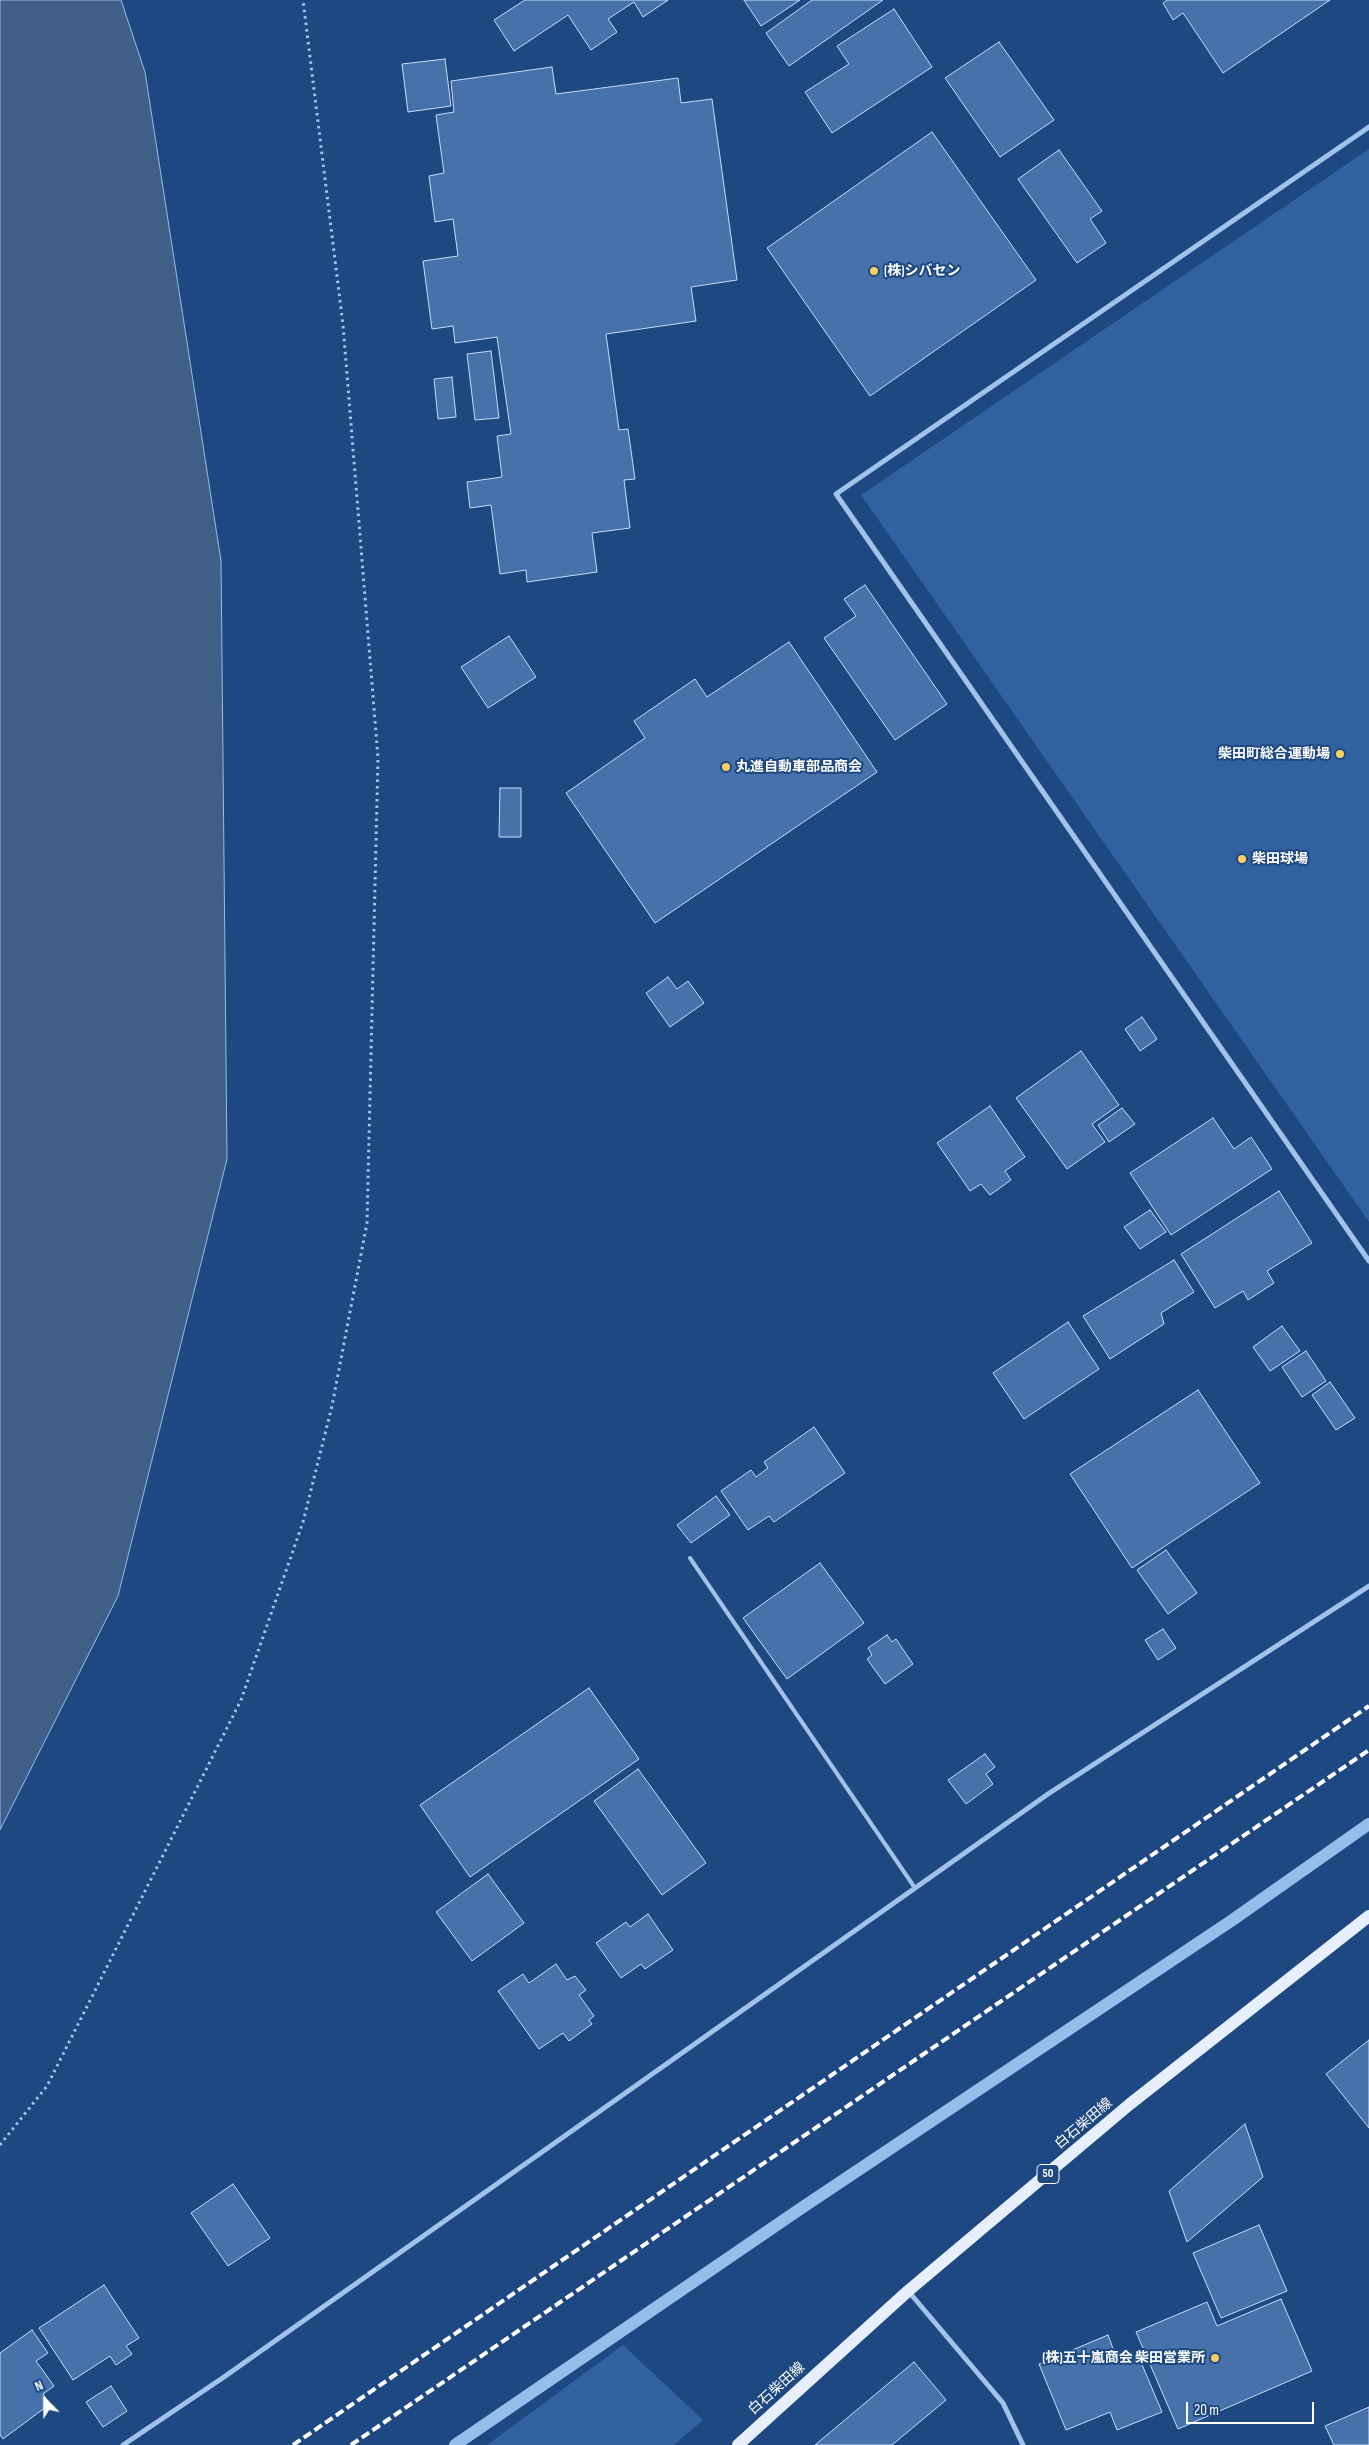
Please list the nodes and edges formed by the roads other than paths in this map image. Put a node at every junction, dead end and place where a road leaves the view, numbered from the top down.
1 (1369, 128) edge
2 (1369, 1261) edge
3 (690, 1558) dead end
4 (1369, 1586) edge
5 (915, 1888) junction
6 (1369, 1916) edge
7 (908, 2291) junction
8 (123, 2445) edge
9 (738, 2445) edge
10 (1023, 2445) edge

1 - 2 street
3 - 5 lane
4 - 5 street
5 - 8 street
6 - 7 main road, 白石柴田線 / 50
7 - 9 main road, 白石柴田線 / 50
7 - 10 street

